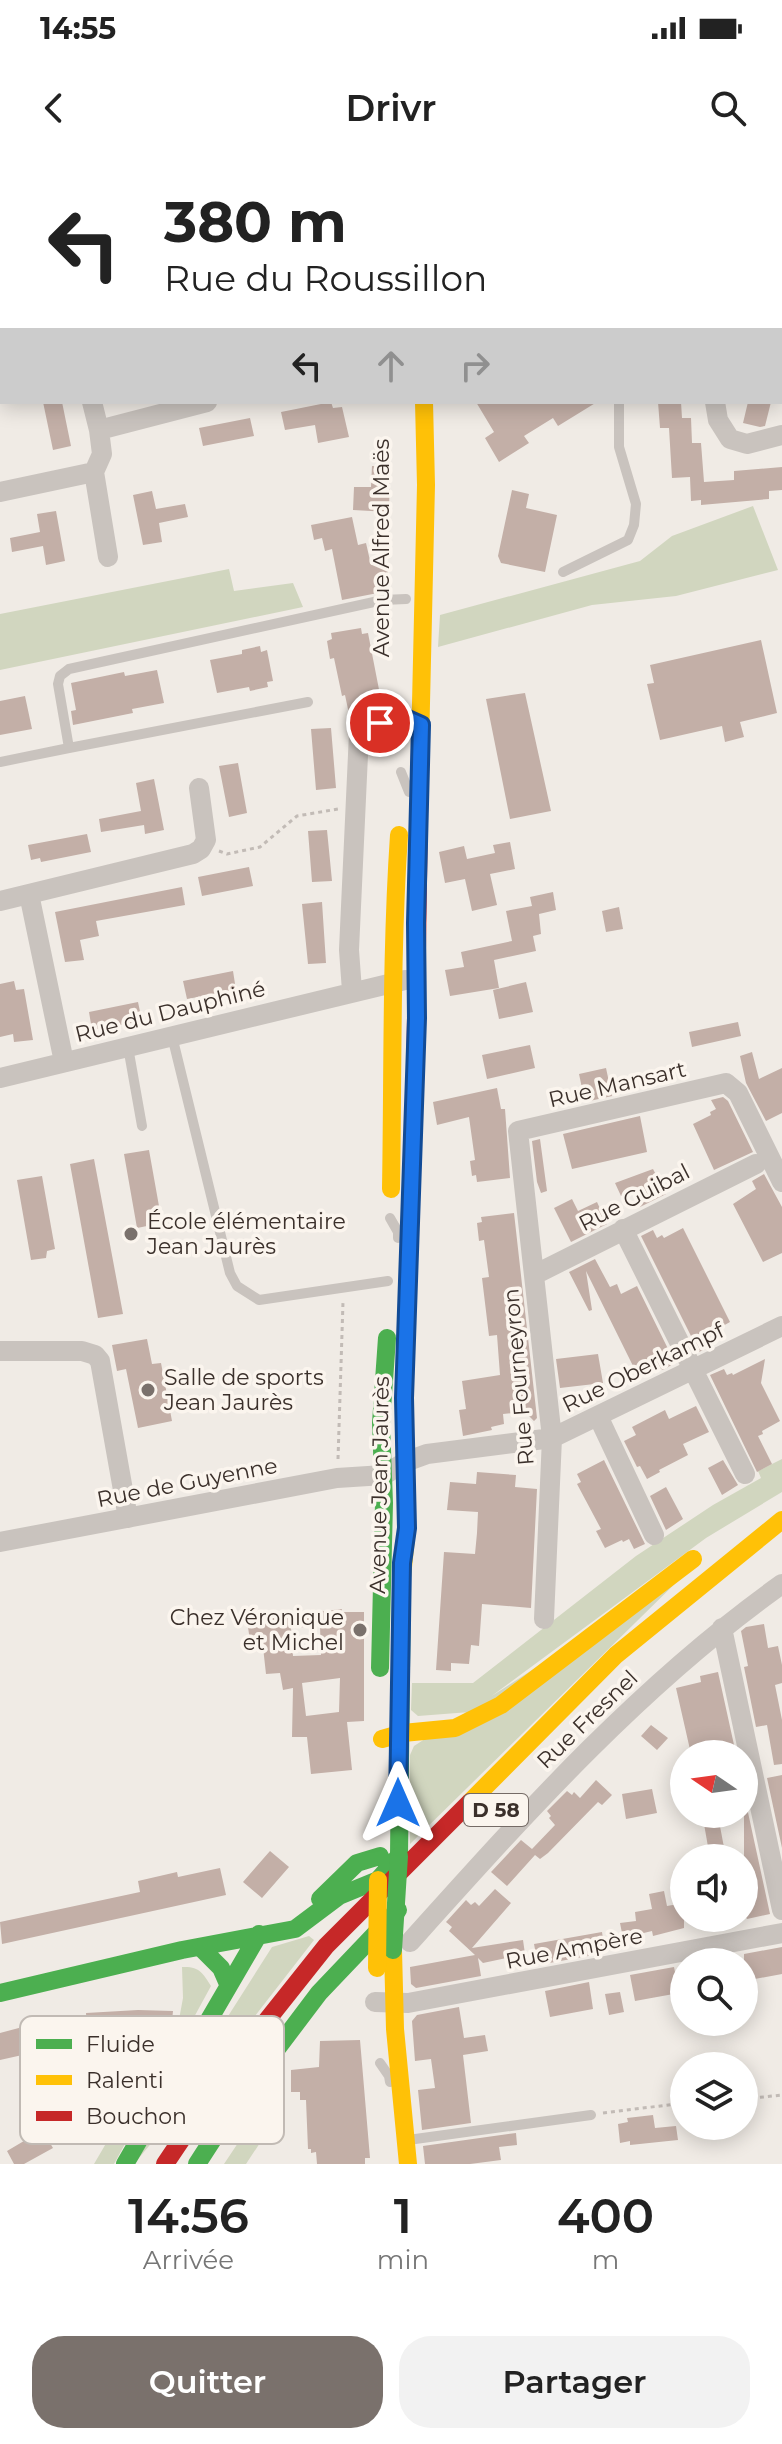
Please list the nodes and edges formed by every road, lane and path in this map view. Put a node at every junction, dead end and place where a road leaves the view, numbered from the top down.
1 (92, 404) edge
2 (199, 404) edge
3 (414, 404) edge
4 (424, 404) edge
5 (619, 404) edge
6 (715, 404) edge
7 (99, 430) junction
8 (782, 435) edge
9 (94, 472) junction
10 (0, 492) edge
11 (406, 555) dead end
12 (108, 557) dead end
13 (563, 572) dead end
14 (406, 599) junction
15 (423, 662) junction
16 (308, 702) dead end
17 (412, 721) junction
18 (69, 748) junction
19 (401, 758) junction
20 (0, 762) edge
21 (199, 788) dead end
22 (354, 807) junction
23 (198, 850) junction
24 (29, 894) junction
25 (0, 901) edge
26 (417, 980) junction
27 (395, 982) junction
28 (352, 991) junction
29 (172, 1036) junction
30 (128, 1047) junction
31 (64, 1062) junction
32 (0, 1078) edge
33 (142, 1126) dead end
34 (518, 1131) joint
35 (769, 1157) edge
36 (782, 1182) edge
37 (390, 1218) junction
38 (623, 1229) junction
39 (389, 1273) joint
40 (534, 1273) junction
41 (344, 1287) junction
42 (782, 1326) edge
43 (388, 1327) dead end
44 (0, 1351) edge
45 (691, 1370) junction
46 (598, 1416) junction
47 (552, 1438) junction
48 (405, 1462) junction
49 (745, 1474) dead end
50 (384, 1475) junction
51 (337, 1478) junction
52 (782, 1499) edge
53 (758, 1515) dead end
54 (128, 1518) junction
55 (782, 1520) edge
56 (654, 1535) dead end
57 (0, 1542) edge
58 (711, 1546) dead end
59 (782, 1584) edge
60 (544, 1619) dead end
61 (722, 1628) junction
62 (380, 1686) dead end
63 (386, 1738) junction
64 (380, 1834) dead end
65 (386, 1864) junction
66 (413, 1894) dead end
67 (782, 1910) edge
68 (782, 1933) edge
69 (259, 1934) junction
70 (402, 1946) junction
71 (201, 1948) junction
72 (228, 1984) junction
73 (0, 1993) edge
74 (381, 2008) junction
75 (210, 2016) edge
76 (270, 2016) edge
77 (284, 2039) edge
78 (379, 2055) joint
79 (782, 2095) edge
80 (758, 2098) edge
81 (670, 2105) edge
82 (384, 2106) dead end
83 (591, 2115) joint
84 (406, 2140) junction
85 (136, 2144) edge
86 (178, 2144) edge
87 (125, 2164) edge
88 (165, 2164) edge
89 (397, 2164) edge
90 (408, 2164) edge

1 - 7 street
2 - 7 street
3 - 15 lane
4 - 15 main road, Avenue Alfred Maës
5 - 13 lane
6 - 8 street
7 - 9 street
9 - 10 street
9 - 12 street
11 - 14 main road, Avenue Alfred Maës
14 - 17 main road, Avenue Alfred Maës
14 - 18 lane
15 - 17 main road, Avenue Jean Jaurès
16 - 18 lane
17 - 19 main road, Avenue Alfred Maës
17 - 22 street
17 - 26 main road, Avenue Jean Jaurès
18 - 20 lane
19 - 27 main road, Avenue Alfred Maës
19 - 27 lane
21 - 23 street
22 - 23 path
22 - 28 street
23 - 24 street
24 - 25 street
24 - 31 street
26 - 27 street, Rue du Dauphiné
26 - 48 main road, Avenue Jean Jaurès
27 - 28 street, Rue du Dauphiné
27 - 37 main road
28 - 29 street, Rue du Dauphiné
29 - 30 street, Rue du Dauphiné
29 - 41 lane
30 - 31 street, Rue du Dauphiné
30 - 33 lane
31 - 32 street, Rue du Dauphiné
34 - 35 street, Rue Mansart
34 - 40 street, Rue Fourneyron
35 - 36 street
35 - 38 street, Rue Guibal
37 - 39 main road
37 - 50 lane
38 - 40 street, Rue Guibal
38 - 45 street
39 - 41 lane
40 - 47 street, Rue Fourneyron
41 - 51 path
42 - 45 street, Rue Oberkampf
43 - 50 main road, Avenue Jean Jaurès
44 - 54 street
45 - 46 street, Rue Oberkampf
45 - 49 street
46 - 47 street, Rue Oberkampf
46 - 56 street
47 - 48 street, Rue Oberkampf
47 - 60 street, Rue Fourneyron
48 - 50 street, Rue Oberkampf
48 - 63 main road, Avenue Jean Jaurès
50 - 51 street, Rue de Guyenne
50 - 62 main road, Avenue Jean Jaurès
51 - 54 street, Rue de Guyenne
52 - 53 main road
54 - 57 street, Rue de Guyenne
55 - 76 main road, D 58
58 - 63 main road
59 - 61 street, Rue Fresnel
61 - 67 street
61 - 70 street, Rue Fresnel
63 - 65 main road, Avenue Jean Jaurès
64 - 65 main road, Avenue Jean Jaurès
65 - 69 main road
65 - 70 main road, Avenue Jean Jaurès, bridge
65 - 74 main road, Avenue Jean Jaurès, bridge
66 - 77 main road
68 - 74 street, Rue Ampère
69 - 71 main road
69 - 72 main road
70 - 74 main road, Avenue Jean Jaurès
71 - 72 main road
71 - 73 main road
72 - 75 main road
74 - 84 main road, Avenue Jean Jaurès
78 - 82 main road
78 - 89 lane
79 - 80 path
81 - 83 path
83 - 84 lane
84 - 90 main road, Avenue Jean Jaurès
85 - 87 main road
86 - 88 main road, D 58

